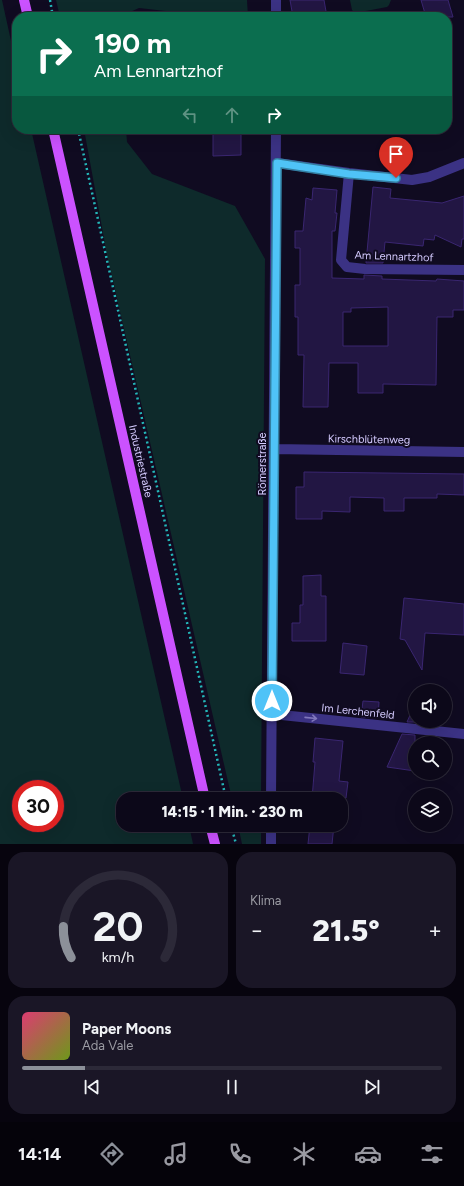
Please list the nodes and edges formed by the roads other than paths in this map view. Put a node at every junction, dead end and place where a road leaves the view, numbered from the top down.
1 (24, 0) edge
2 (276, 0) edge
3 (27, 12) edge
4 (276, 12) edge
5 (55, 134) edge
6 (276, 134) edge
7 (277, 163) junction
8 (464, 163) edge
9 (349, 174) junction
10 (464, 270) edge
11 (274, 449) junction
12 (464, 452) edge
13 (272, 714) junction
14 (464, 734) edge
15 (203, 792) edge
16 (271, 792) edge
17 (212, 832) edge
18 (271, 832) edge
19 (215, 844) edge
20 (271, 844) edge

1 - 3 main road
2 - 4 street
5 - 15 main road, Industriestraße
6 - 7 street, Römerstraße
7 - 9 street
7 - 11 street, Römerstraße
8 - 9 street
9 - 10 street, Am Lennartzhof
11 - 12 street, Kirschblütenweg
11 - 13 street, Römerstraße
13 -> 14 street, Im Lerchenfeld
13 - 16 street, Römerstraße
17 - 19 main road
18 - 20 street

